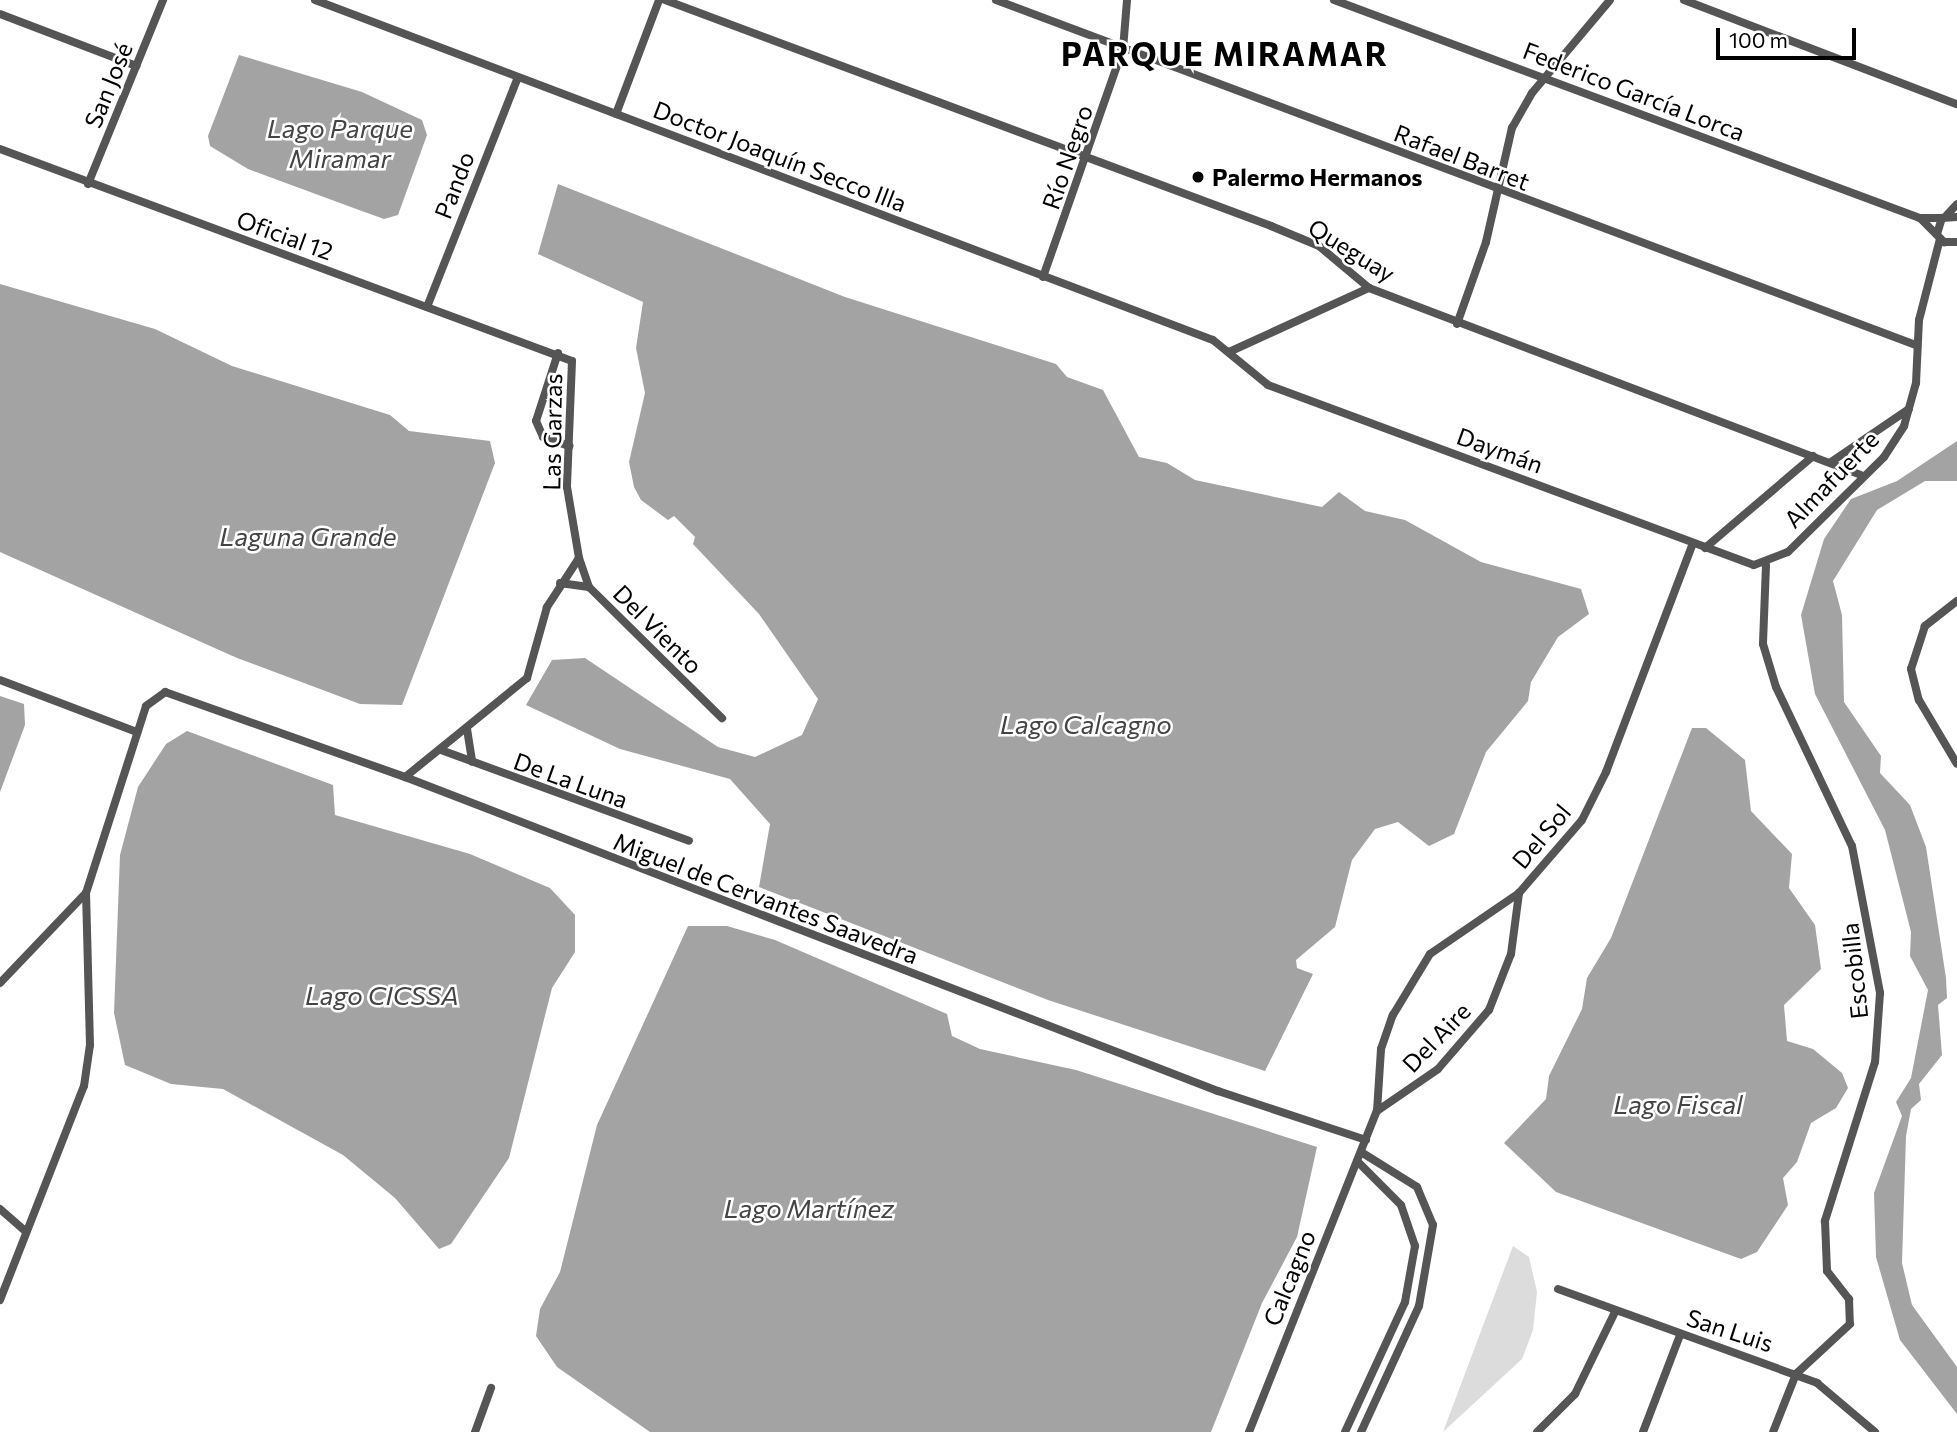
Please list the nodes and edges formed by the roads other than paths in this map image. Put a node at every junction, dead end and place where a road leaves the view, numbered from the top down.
1 (163, 0) edge
2 (315, 0) edge
3 (659, 0) edge
4 (665, 0) edge
5 (996, 0) edge
6 (1127, 0) edge
7 (1334, 0) edge
8 (1610, 0) edge
9 (1684, 0) edge
10 (0, 14) edge
11 (1123, 49) junction
12 (136, 66) junction
13 (518, 77) junction
14 (1546, 78) junction
15 (1957, 104) edge
16 (616, 114) junction
17 (0, 149) edge
18 (1088, 160) junction
19 (88, 184) junction
20 (1496, 191) junction
21 (1957, 205) edge
22 (1944, 217) junction
23 (1957, 217) edge
24 (1920, 218) junction
25 (1939, 236) junction
26 (1957, 242) edge
27 (1938, 257) junction
28 (1043, 277) junction
29 (1370, 288) junction
30 (427, 307) junction
31 (1457, 324) junction
32 (1916, 345) junction
33 (1229, 352) junction
34 (558, 353) junction
35 (1910, 408) junction
36 (569, 446) junction
37 (1814, 456) junction
38 (1831, 462) junction
39 (1861, 475) junction
40 (1693, 543) junction
41 (1705, 548) junction
42 (579, 558) junction
43 (1766, 565) junction
44 (560, 583) junction
45 (589, 587) junction
46 (1957, 601) edge
47 (0, 680) edge
48 (722, 718) dead end
49 (467, 729) junction
50 (137, 732) junction
51 (441, 750) junction
52 (473, 764) junction
53 (1957, 764) edge
54 (405, 777) junction
55 (689, 841) dead end
56 (86, 893) junction
57 (1519, 893) junction
58 (0, 982) edge
59 (1377, 1111) junction
60 (1366, 1140) junction
61 (1359, 1156) junction
62 (0, 1209) edge
63 (24, 1231) junction
64 (1558, 1289) dead end
65 (0, 1300) edge
66 (1405, 1302) junction
67 (1419, 1306) junction
68 (1615, 1312) junction
69 (1680, 1335) junction
70 (1796, 1374) junction
71 (491, 1388) dead end
72 (1346, 1427) edge
73 (1362, 1430) edge
74 (475, 1432) edge
75 (1249, 1432) edge
76 (1538, 1432) edge
77 (1643, 1432) edge
78 (1773, 1432) edge
79 (1875, 1432) edge

1 - 12 street, San José
2 - 13 street, Doctor Joaquín Secco Illa
3 - 16 street
4 - 18 street, Queguay
5 - 11 street, Rafael Barret
6 - 11 street, Río Negro
7 - 14 street, Federico García Lorca
8 - 14 street
9 - 15 street
10 - 12 street
11 - 18 street, Río Negro
11 - 20 street, Rafael Barret
12 - 19 street, San José
13 - 16 street, Doctor Joaquín Secco Illa
13 - 30 street, Pando
14 - 20 street
14 - 24 street, Federico García Lorca
16 - 28 street, Doctor Joaquín Secco Illa
17 - 19 street, Oficial 12
18 - 28 street, Río Negro
18 - 29 street, Queguay
19 - 30 street, Oficial 12
20 - 31 street
20 - 32 street, Rafael Barret
21 - 22 street
22 - 23 street, Federico García Lorca
22 - 24 street, Federico García Lorca
22 - 25 street, Almafuerte
24 - 25 street, Federico García Lorca
25 - 26 street
25 - 27 street, Almafuerte
26 - 27 street
27 - 32 street, Almafuerte
28 - 33 street, Doctor Joaquín Secco Illa
29 - 31 street, Queguay
29 - 33 street
30 - 34 street, Oficial 12
31 - 37 street, Queguay
32 - 35 street, Almafuerte
33 - 40 street, Daymán
34 - 36 street, Las Garzas
34 - 36 street
35 - 38 street, Almafuerte
35 - 39 street, Almafuerte
36 - 42 street, Las Garzas
37 - 38 street, Queguay
37 - 41 street, Almafuerte
38 - 39 street, Queguay
39 - 43 street, Almafuerte
40 - 41 street, Daymán
40 - 57 street, Del Sol
41 - 43 street, Daymán
42 - 44 street
42 - 45 street, Las Garzas
43 - 70 street, Escobilla
44 - 45 street, Del Viento
44 - 49 street
45 - 48 street, Del Viento
46 - 53 street
47 - 50 street
49 - 51 street
49 - 52 street
50 - 54 street, Miguel de Cervantes Saavedra
50 - 56 street
51 - 52 street, De La Luna
51 - 54 street
52 - 55 street, De La Luna
54 - 60 street, Miguel de Cervantes Saavedra
56 - 58 street
56 - 63 street
57 - 59 street, Del Aire
57 - 59 street, Del Sol
59 - 60 street, Del Sol
60 - 61 street, Calcagno
61 - 66 street
61 - 67 street
61 - 75 street, Calcagno
62 - 63 street
63 - 65 street
64 - 68 street, San Luis
66 - 67 street
66 - 72 street
67 - 73 street
68 - 69 street, San Luis
68 - 76 street
69 - 70 street, San Luis
69 - 77 street
70 - 78 street
70 - 79 street, San Luis
71 - 74 street
72 - 73 street

